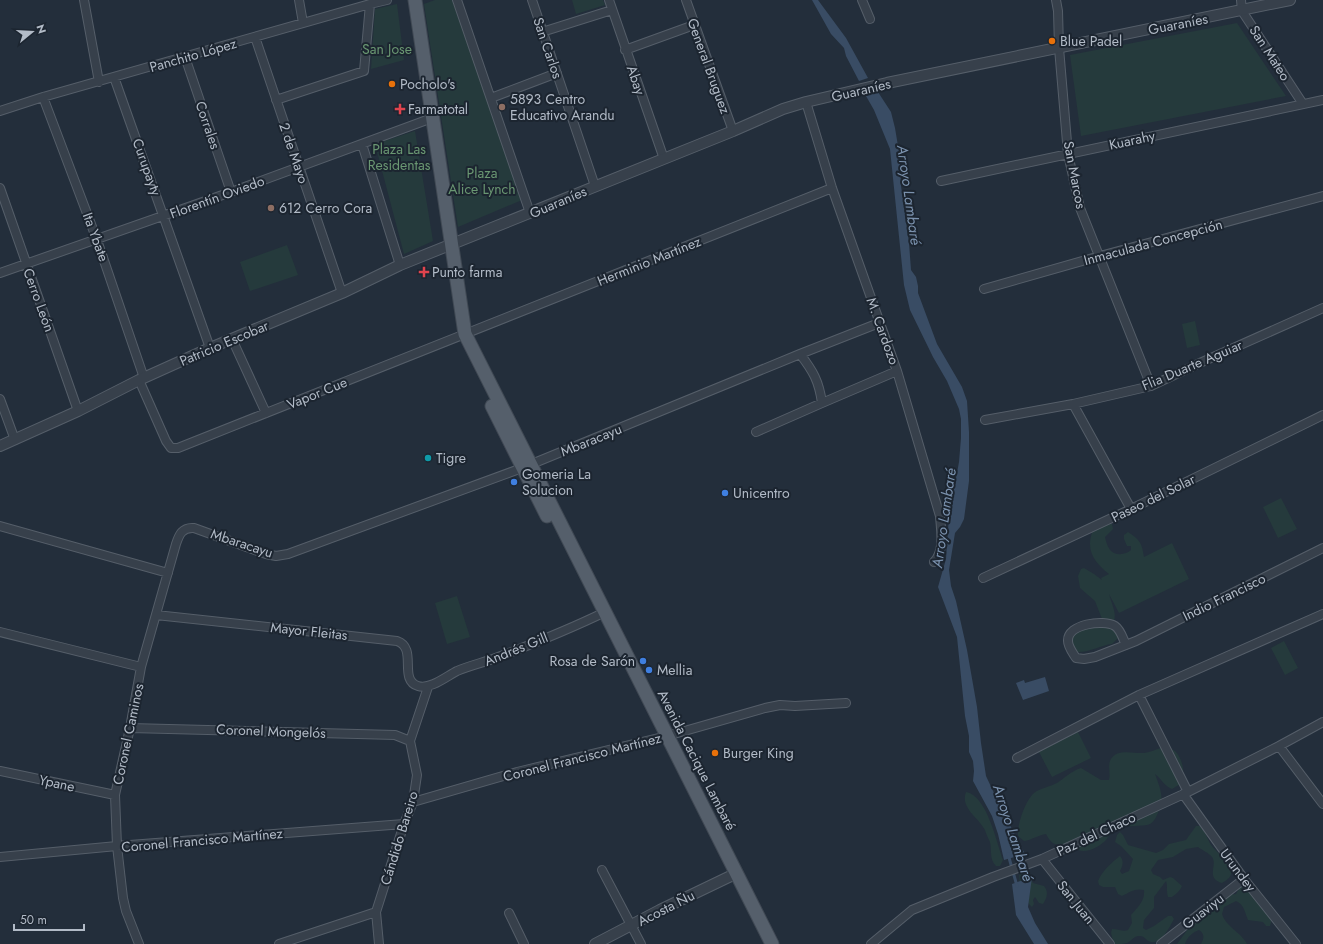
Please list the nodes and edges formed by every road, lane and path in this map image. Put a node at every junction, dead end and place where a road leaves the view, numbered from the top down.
1 (84, 0) edge
2 (300, 0) edge
3 (387, 0) edge
4 (406, 0) edge
5 (415, 0) edge
6 (457, 0) edge
7 (532, 0) edge
8 (609, 0) edge
9 (686, 0) edge
10 (862, 0) edge
11 (1056, 0) edge
12 (1240, 0) edge
13 (1290, 0) edge
14 (370, 4) junction
15 (612, 10) junction
16 (1242, 11) junction
17 (870, 19) dead end
18 (303, 23) junction
19 (694, 25) junction
20 (542, 32) junction
21 (255, 37) junction
22 (1059, 48) junction
23 (625, 50) junction
24 (185, 57) junction
25 (557, 73) junction
26 (114, 77) junction
27 (99, 82) junction
28 (43, 97) junction
29 (491, 98) junction
30 (276, 100) junction
31 (1323, 100) edge
32 (806, 102) junction
33 (1303, 104) junction
34 (0, 111) edge
35 (428, 119) junction
36 (733, 131) junction
37 (362, 144) junction
38 (1068, 154) junction
39 (664, 159) junction
40 (299, 167) junction
41 (941, 181) dead end
42 (594, 186) junction
43 (0, 188) edge
44 (832, 188) junction
45 (231, 192) junction
46 (1323, 196) edge
47 (530, 213) junction
48 (164, 216) junction
49 (97, 240) junction
50 (447, 246) junction
51 (1100, 256) junction
52 (26, 265) junction
53 (400, 265) junction
54 (0, 273) edge
55 (984, 289) dead end
56 (342, 293) junction
57 (1323, 309) edge
58 (879, 323) junction
59 (462, 336) junction
60 (232, 339) junction
61 (210, 348) junction
62 (800, 354) junction
63 (897, 371) junction
64 (142, 379) junction
65 (1151, 386) junction
66 (0, 399) edge
67 (822, 403) junction
68 (1072, 404) junction
69 (78, 411) junction
70 (266, 413) junction
71 (1323, 415) edge
72 (985, 420) dead end
73 (756, 432) dead end
74 (15, 440) junction
75 (0, 446) edge
76 (169, 446) joint
77 (527, 466) junction
78 (1131, 509) junction
79 (0, 526) edge
80 (186, 528) joint
81 (1323, 548) edge
82 (934, 562) dead end
83 (168, 573) junction
84 (983, 578) dead end
85 (601, 614) junction
86 (1323, 614) edge
87 (156, 615) junction
88 (0, 632) edge
89 (1126, 645) junction
90 (141, 667) junction
91 (428, 686) junction
92 (1139, 695) junction
93 (846, 704) dead end
94 (1323, 722) edge
95 (130, 728) junction
96 (663, 737) junction
97 (410, 741) junction
98 (1279, 746) junction
99 (1017, 758) dead end
100 (0, 771) edge
101 (1185, 793) junction
102 (115, 795) junction
103 (413, 802) junction
104 (1323, 804) edge
105 (404, 824) junction
106 (117, 846) junction
107 (0, 857) edge
108 (1039, 860) junction
109 (602, 870) dead end
110 (733, 875) junction
111 (1244, 879) junction
112 (376, 912) junction
113 (509, 913) dead end
114 (631, 926) junction
115 (139, 944) edge
116 (279, 944) edge
117 (379, 944) edge
118 (524, 944) edge
119 (595, 944) edge
120 (641, 944) edge
121 (763, 944) edge
122 (772, 944) edge
123 (871, 944) edge
124 (1110, 944) edge
125 (1161, 944) edge
126 (1296, 944) edge

1 - 27 street
2 - 18 street
3 - 14 street, Panchito López
4 - 35 main road, Avenida Cacique Lambaré
5 - 35 main road, Avenida Cacique Lambaré
6 - 29 street
7 - 20 street, San Carlos
8 - 15 street, Abay
9 - 19 street, General Bruguez
10 - 17 street
11 - 22 street, San Marcos
12 - 16 street, San Mateo
13 - 16 street, Guaraníes
14 - 18 street, Panchito López
14 - 30 street
15 - 20 street
15 - 23 street, Abay
16 - 22 street, Guaraníes
16 - 33 street, San Mateo
18 - 21 street, Panchito López
19 - 23 street
19 - 36 street, General Bruguez
20 - 25 street, San Carlos
21 - 24 street, Panchito López
21 - 30 street, 2 de Mayo
22 - 32 street, Guaraníes
22 - 38 street, San Marcos
23 - 39 street, Abay
24 - 26 street, Panchito López
24 - 45 street, Corrales
25 - 29 street
25 - 42 street, San Carlos
26 - 27 street, Panchito López
26 - 48 street, Curupayty
27 - 28 street, Panchito López
28 - 34 street, Panchito López
28 - 49 street, Ita Ybate
29 - 47 street
30 - 40 street, 2 de Mayo
31 - 33 street, Kuarahy
32 - 36 street, Guaraníes
32 - 44 street, M. Cardozo
33 - 38 street, Kuarahy
35 - 37 street, Florentín Oviedo
35 - 50 main road, Avenida Cacique Lambaré
36 - 39 street, Guaraníes
37 - 40 street, Florentín Oviedo
37 - 53 street
38 - 41 street, Kuarahy
38 - 51 street, San Marcos
39 - 42 street, Guaraníes
40 - 45 street, Florentín Oviedo
40 - 56 street, 2 de Mayo
42 - 47 street, Guaraníes
43 - 52 street, Cerro León
44 - 58 street, M. Cardozo
44 - 59 street, Herminio Martínez
45 - 48 street, Florentín Oviedo
46 - 51 street, Inmaculada Concepción
47 - 50 street, Guaraníes
48 - 49 street, Florentín Oviedo
48 - 61 street, Curupayty
49 - 52 street, Florentín Oviedo
49 - 64 street, Ita Ybate
50 - 53 street, Patricio Escobar
50 - 59 main road, Avenida Cacique Lambaré
51 - 55 street, Inmaculada Concepción
51 - 65 street, San Marcos
52 - 54 street, Florentín Oviedo
52 - 69 street, Cerro León
53 - 56 street, Patricio Escobar
56 - 60 street, Patricio Escobar
57 - 65 street, Flia Duarte Aguiar
58 - 62 street, Mbaracayu
58 - 63 street, M. Cardozo
59 - 70 street, Vapor Cue
59 - 77 main road, Avenida Cacique Lambaré
60 - 61 street, Patricio Escobar
60 - 70 street
61 - 64 street, Patricio Escobar
62 - 67 street
62 - 77 street, Mbaracayu
63 - 67 street
63 - 82 street, M. Cardozo
64 - 69 street, Patricio Escobar
64 - 76 street, Ita Ybate
65 - 68 street, Flia Duarte Aguiar
66 - 74 street
67 - 73 street
68 - 72 street, Flia Duarte Aguiar
68 - 78 street
69 - 74 street, Patricio Escobar
70 - 76 street, Vapor Cue
71 - 78 street, Paseo del Solar
74 - 75 street, Patricio Escobar
77 - 80 street, Mbaracayu
77 - 85 main road, Avenida Cacique Lambaré
78 - 84 street, Paseo del Solar
79 - 83 street
80 - 83 street, Coronel Caminos
81 - 89 street, Indio Francisco
83 - 87 street, Coronel Caminos
85 - 91 street, Andrés Gill
85 - 96 main road, Avenida Cacique Lambaré
86 - 92 street
87 - 90 street, Coronel Caminos
87 - 91 street, Mayor Fleitas
88 - 90 street
89 - 89 street, Indio Francisco
90 - 95 street, Coronel Caminos
91 - 97 street, Cándido Bareiro
92 - 99 street
92 - 101 street, Urundey
93 - 96 street, Coronel Francisco Martínez
94 - 98 street, Paz del Chaco
95 - 97 street, Coronel Mongelós
95 - 102 street, Coronel Caminos
96 - 103 street, Coronel Francisco Martínez
96 - 110 main road, Avenida Cacique Lambaré
97 - 103 street, Cándido Bareiro
98 - 101 street, Paz del Chaco
98 - 104 street
100 - 102 street, Ypane
101 - 108 street, Paz del Chaco
101 - 111 street, Urundey
102 - 106 street, Coronel Caminos
103 - 105 street, Cándido Bareiro
105 - 106 street, Coronel Francisco Martínez
105 - 112 street, Cándido Bareiro
106 - 107 street, Coronel Francisco Martínez
106 - 115 street, Coronel Caminos
108 - 123 street, Paz del Chaco
108 - 124 street, San Juan
109 - 114 street
110 - 114 street, Acosta Ñu
110 - 121 main road, Avenida Cacique Lambaré
110 - 122 main road, Avenida Cacique Lambaré
111 - 125 street, Guaviyu
111 - 126 street, Urundey
112 - 116 street
112 - 117 street, Cándido Bareiro
113 - 118 street
114 - 119 street, Acosta Ñu
114 - 120 street

